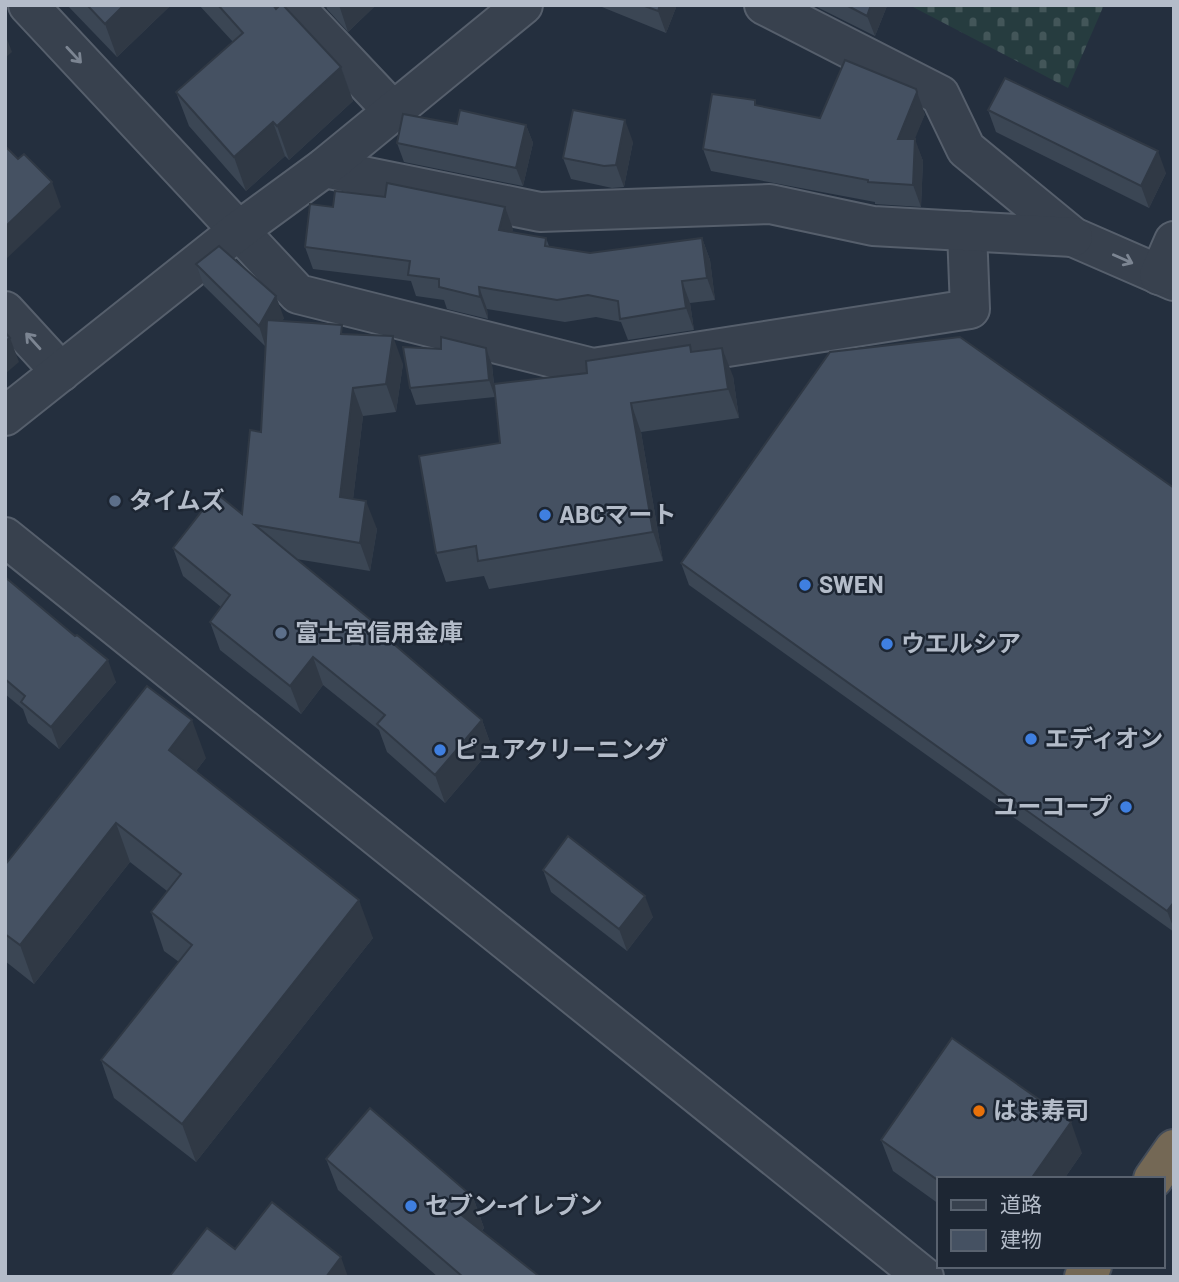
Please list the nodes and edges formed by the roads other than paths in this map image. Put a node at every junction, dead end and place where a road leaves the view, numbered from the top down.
1 (28, 5) edge
2 (292, 5) edge
3 (523, 5) edge
4 (764, 5) edge
5 (393, 111) junction
6 (324, 168) junction
7 (238, 231) junction
8 (967, 231) junction
9 (1073, 237) junction
10 (1169, 266) edge
11 (5, 311) edge
12 (61, 372) junction
13 (5, 416) edge
14 (5, 537) edge
15 (1174, 1149) edge
16 (1154, 1177) edge
17 (924, 1277) edge

1 -> 7 street
2 - 5 street
3 - 5 street
4 - 9 street
5 - 6 street
6 - 7 street
6 - 8 street
7 - 8 street
7 - 12 street
8 - 9 street
9 -> 10 street
12 -> 11 street
12 - 13 street
14 - 17 street
15 - 16 highway

